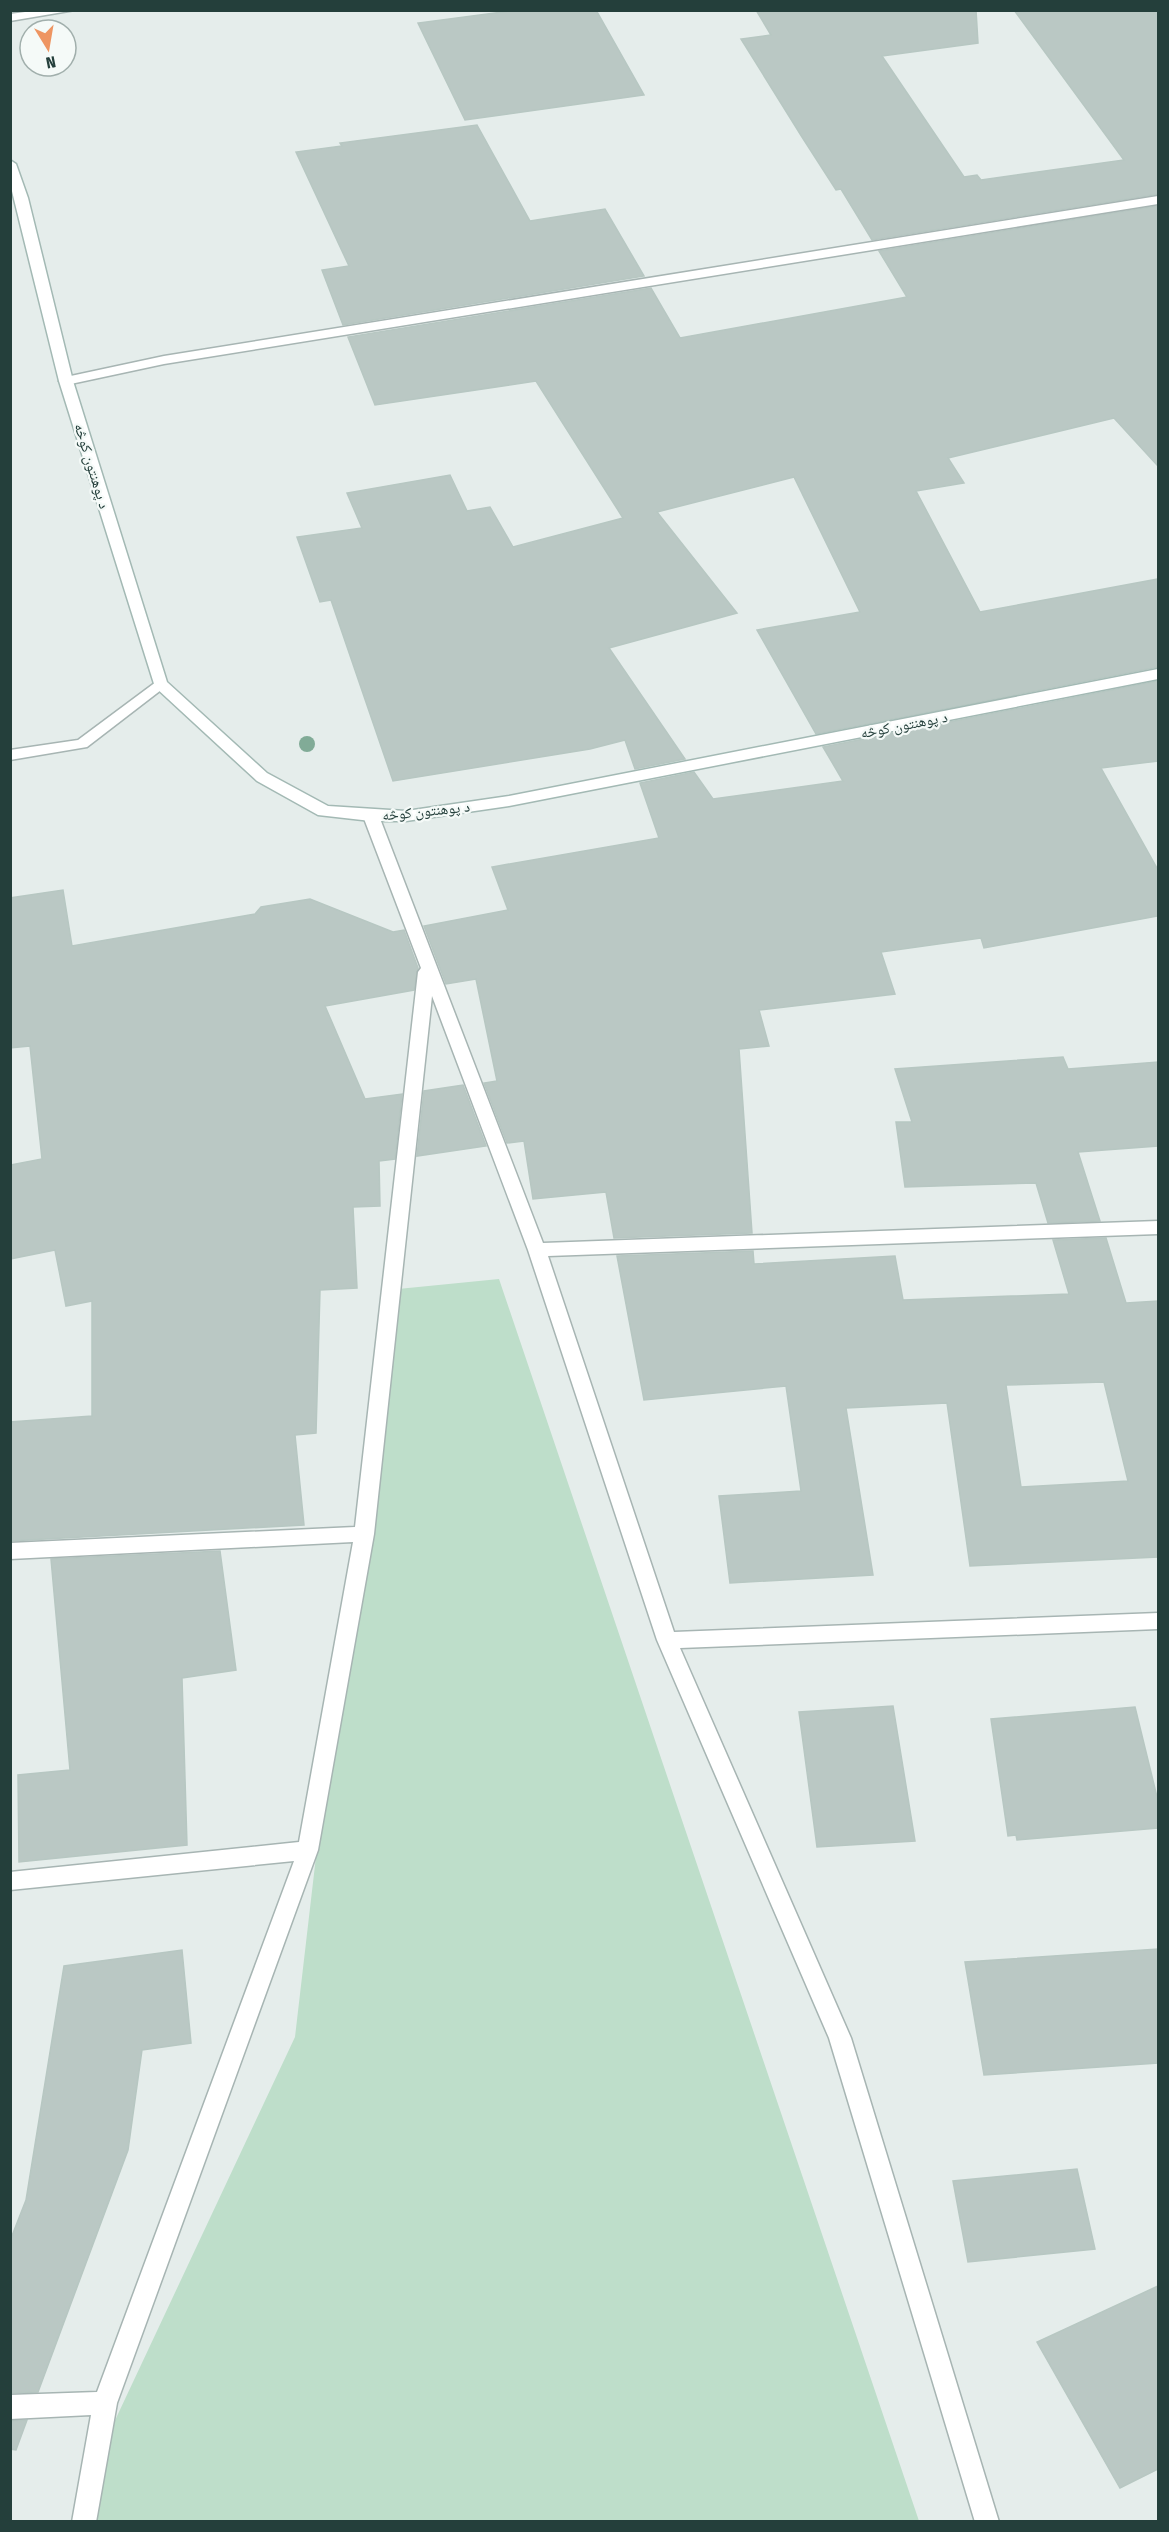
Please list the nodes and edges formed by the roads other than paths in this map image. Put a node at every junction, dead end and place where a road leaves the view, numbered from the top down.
1 (70, 10) edge
2 (10, 18) edge
3 (10, 164) edge
4 (16, 199) edge
5 (1158, 200) edge
6 (66, 381) junction
7 (1158, 674) edge
8 (159, 684) junction
9 (10, 755) edge
10 (370, 816) junction
11 (426, 967) junction
12 (1158, 1227) edge
13 (537, 1250) junction
14 (364, 1534) junction
15 (10, 1551) edge
16 (1158, 1621) edge
17 (668, 1640) junction
18 (308, 1850) junction
19 (10, 1881) edge
20 (105, 2403) junction
21 (10, 2406) edge
22 (84, 2522) edge
23 (987, 2522) edge

1 - 2 street
3 - 4 street, د پوهنتون کوڅه
4 - 6 street, د پوهنتون کوڅه
5 - 6 street
6 - 8 street, د پوهنتون کوڅه
7 - 10 street, د پوهنتون کوڅه
8 - 9 street
8 - 10 street, د پوهنتون کوڅه
10 - 11 street
11 - 13 street
11 - 14 street
12 - 13 street
13 - 17 street
14 - 15 street
14 - 18 street
16 - 17 street
17 - 23 street
18 - 19 street
18 - 20 street
20 - 21 street
20 - 22 street

